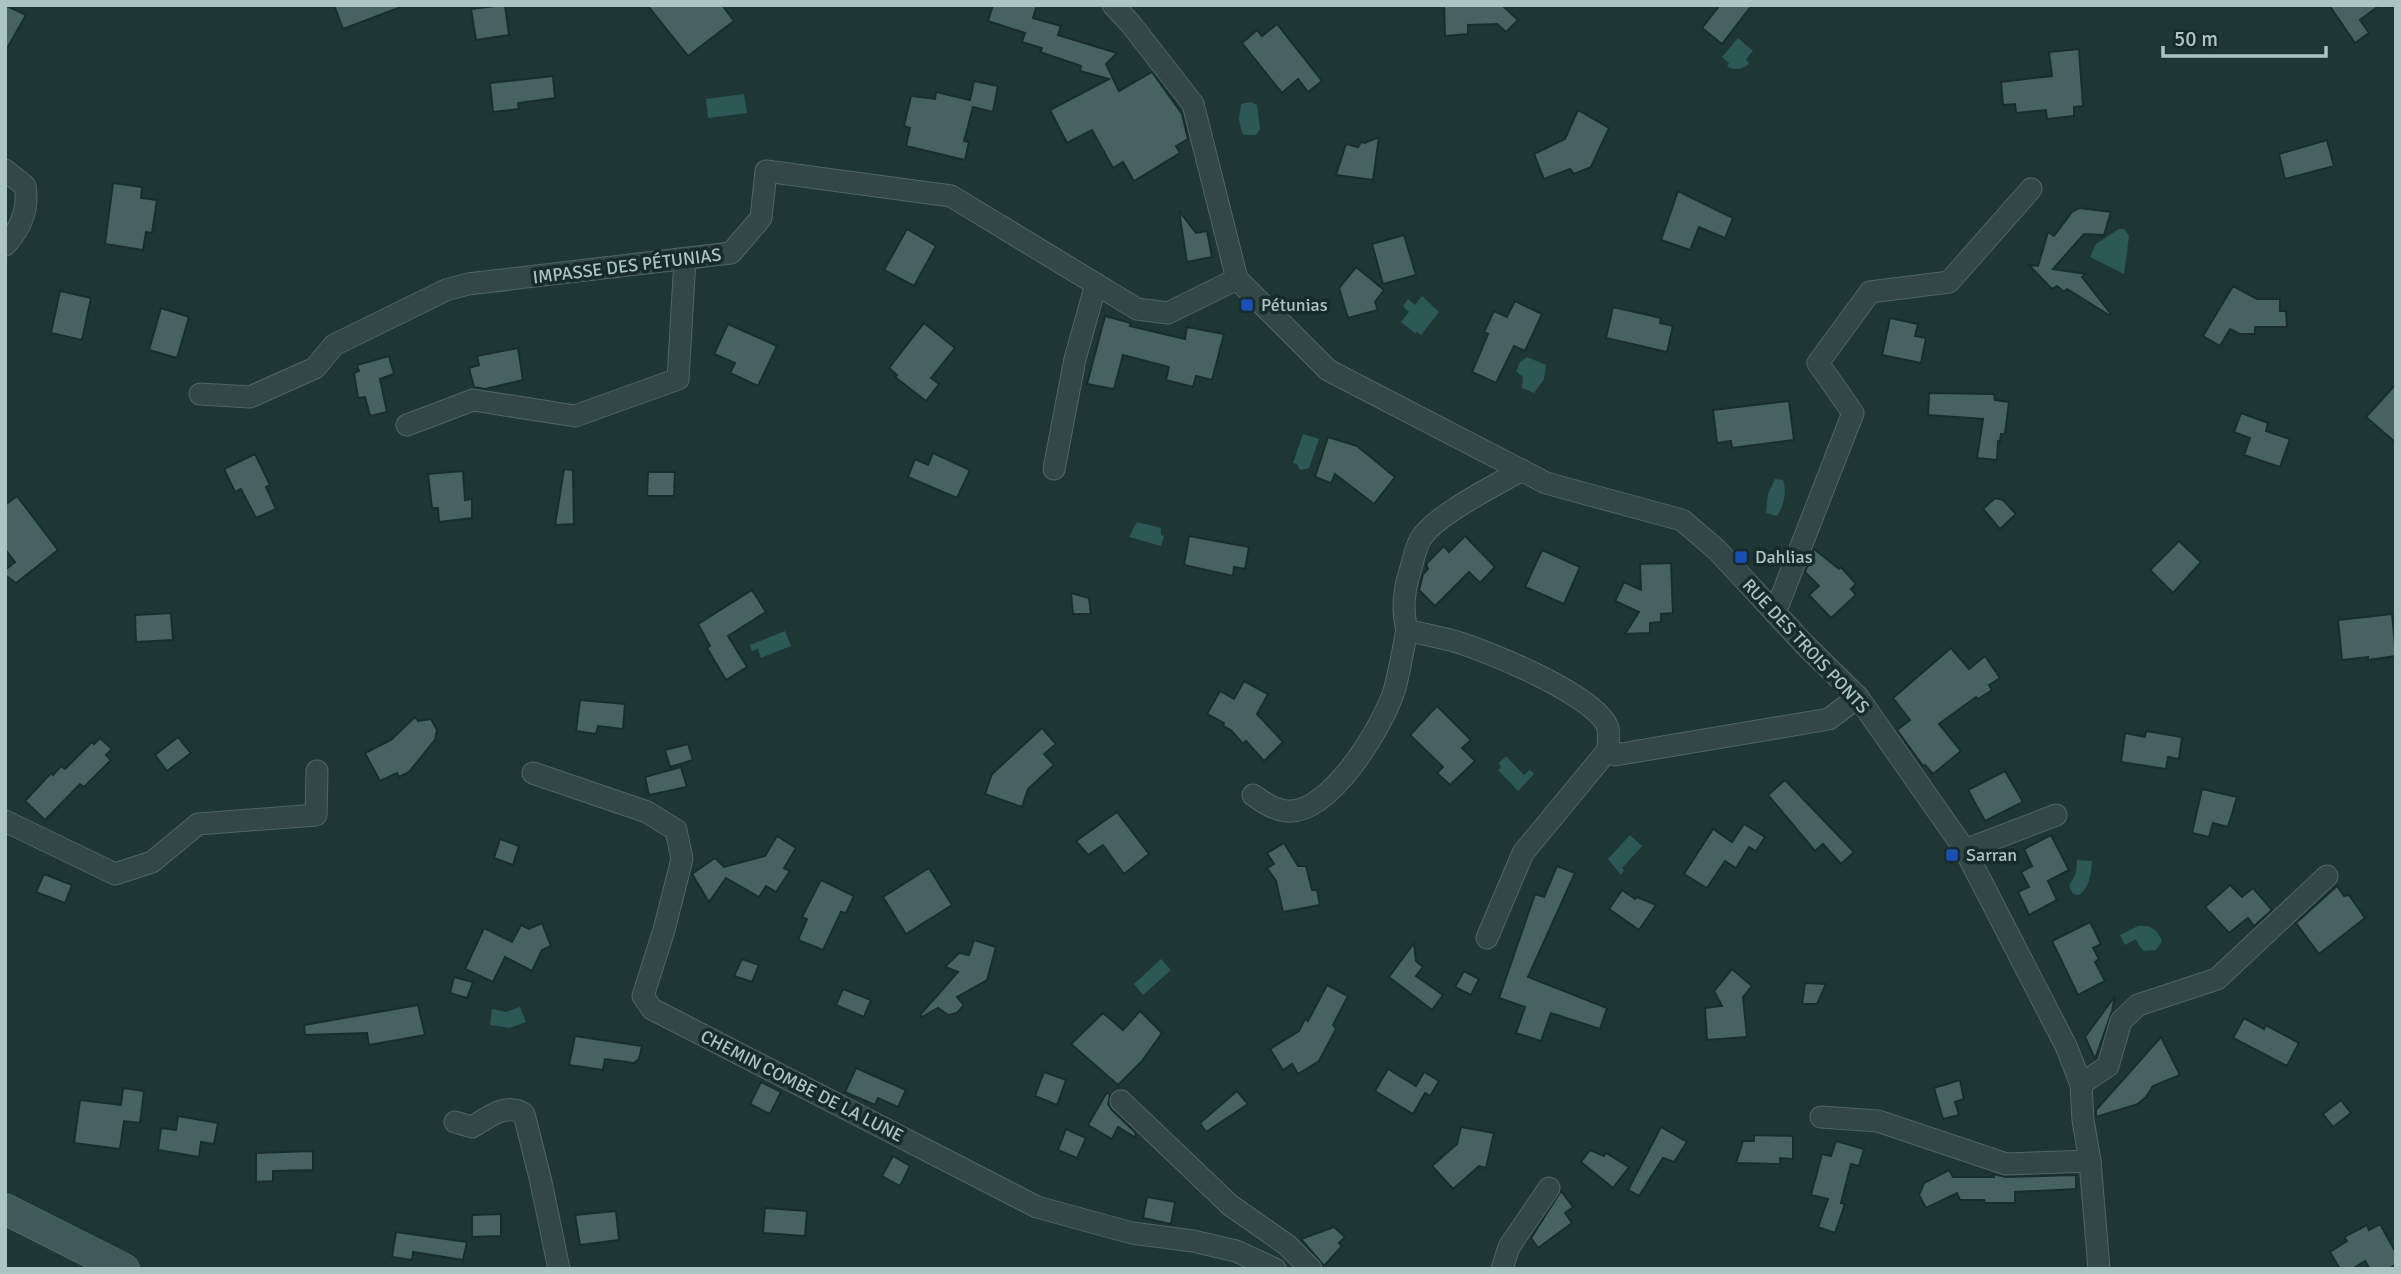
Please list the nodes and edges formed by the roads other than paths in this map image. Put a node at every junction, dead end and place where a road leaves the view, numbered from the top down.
1 (1113, 5) edge
2 (5, 170) edge
3 (2031, 189) dead end
4 (5, 245) edge
5 (685, 260) junction
6 (1237, 279) junction
7 (1096, 284) junction
8 (201, 394) dead end
9 (407, 425) dead end
10 (1054, 469) dead end
11 (1522, 470) junction
12 (1775, 613) junction
13 (1407, 630) junction
14 (1857, 697) junction
15 (1608, 750) junction
16 (317, 771) dead end
17 (533, 773) dead end
18 (1253, 796) dead end
19 (2056, 815) dead end
20 (5, 821) edge
21 (1965, 850) junction
22 (2327, 876) dead end
23 (1487, 938) dead end
24 (2081, 1084) junction
25 (1121, 1101) dead end
26 (1821, 1117) dead end
27 (455, 1122) dead end
28 (2090, 1161) junction
29 (1549, 1188) dead end
30 (5, 1209) edge
31 (124, 1269) edge
32 (559, 1269) edge
33 (1275, 1269) edge
34 (1311, 1269) edge
35 (1502, 1269) edge
36 (2099, 1269) edge

1 - 6 street
2 - 4 street
3 - 12 street
5 - 7 street, IMPASSE DES PÉTUNIAS
5 - 8 street, IMPASSE DES PÉTUNIAS
5 - 9 street
6 - 7 street, IMPASSE DES PÉTUNIAS
6 - 11 street, RUE DES TROIS PONTS
7 - 10 street
11 - 12 street, RUE DES TROIS PONTS
11 - 13 street
12 - 14 street, RUE DES TROIS PONTS
13 - 15 street
13 - 18 street
14 - 15 street
14 - 21 street, RUE DES TROIS PONTS
15 - 23 street
16 - 20 street
17 - 33 street, CHEMIN COMBE DE LA LUNE
19 - 21 street
21 - 24 street, RUE DES TROIS PONTS
22 - 24 street
24 - 28 street, RUE DES TROIS PONTS
25 - 34 street
26 - 28 street
27 - 32 street
28 - 36 street, RUE DES TROIS PONTS
29 - 35 street
30 - 31 main road

